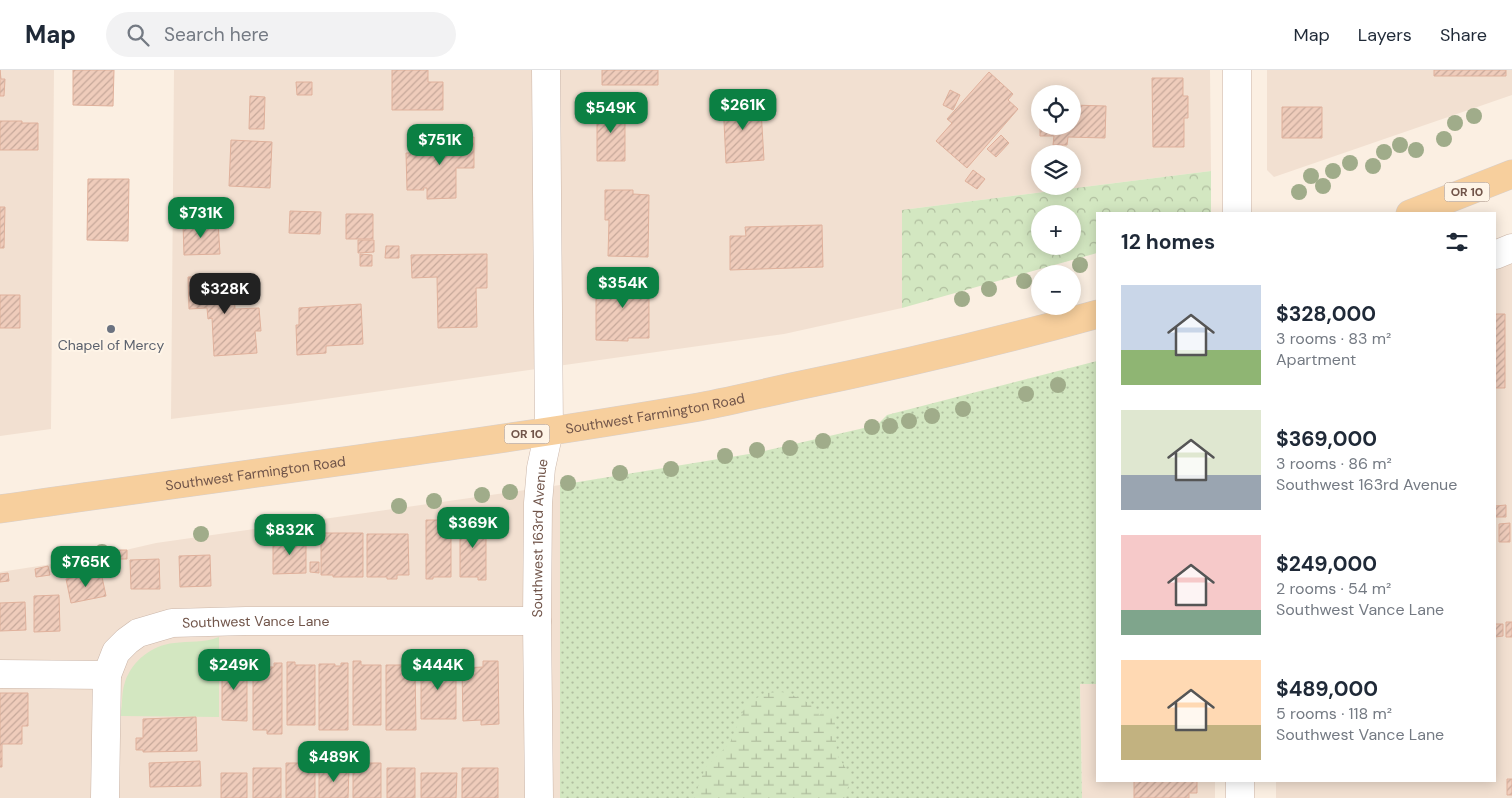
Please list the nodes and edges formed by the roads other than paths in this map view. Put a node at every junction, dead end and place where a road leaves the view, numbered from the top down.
1 (546, 70) edge
2 (1237, 70) edge
3 (1512, 174) edge
4 (1237, 212) edge
5 (1415, 212) edge
6 (1512, 248) edge
7 (1496, 255) edge
8 (1096, 315) edge
9 (549, 431) junction
10 (0, 509) edge
11 (537, 621) junction
12 (0, 674) edge
13 (107, 675) junction
14 (1240, 782) edge
15 (105, 798) edge
16 (539, 798) edge
17 (1240, 798) edge

1 - 9 street, Southwest 163rd Avenue
2 - 4 street
3 - 5 main road, OR 10
6 - 7 street
8 - 9 main road, Southwest Farmington Road / OR 10
9 - 10 main road, Southwest Farmington Road / OR 10
9 - 11 street, Southwest 163rd Avenue
11 - 13 street, Southwest Vance Lane
11 - 16 street, Southwest 163rd Avenue
12 - 13 street
13 - 15 street
14 - 17 street

